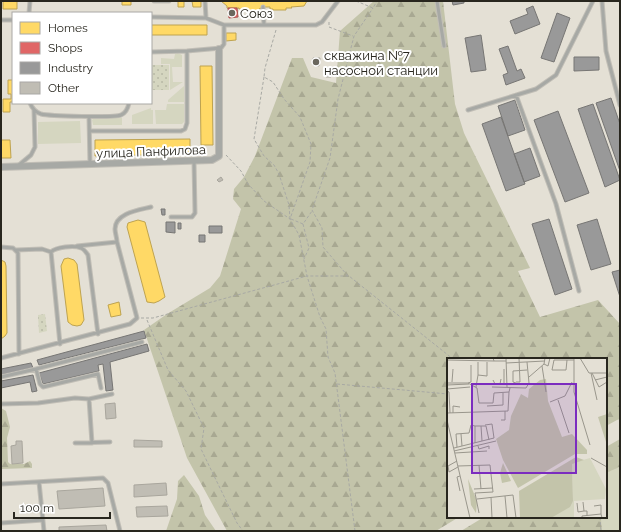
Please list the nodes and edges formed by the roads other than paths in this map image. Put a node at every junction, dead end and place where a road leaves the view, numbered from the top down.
1 (30, 1) edge
2 (154, 1) edge
3 (169, 1) edge
4 (205, 1) edge
5 (338, 1) edge
6 (437, 1) edge
7 (593, 1) edge
8 (602, 1) edge
9 (263, 7) dead end
10 (29, 12) edge
11 (152, 17) edge
12 (206, 18) junction
13 (1, 20) edge
14 (12, 20) edge
15 (224, 25) junction
16 (264, 25) junction
17 (444, 46) dead end
18 (219, 49) junction
19 (187, 51) junction
20 (152, 52) edge
21 (516, 95) junction
22 (31, 104) edge
23 (129, 104) edge
24 (620, 105) edge
25 (34, 110) junction
26 (468, 110) dead end
27 (89, 116) junction
28 (90, 131) junction
29 (194, 161) junction
30 (90, 164) junction
31 (19, 165) junction
32 (1, 166) edge
33 (151, 207) dead end
34 (171, 217) dead end
35 (117, 242) junction
36 (77, 246) junction
37 (1, 247) edge
38 (16, 250) junction
39 (51, 252) junction
40 (579, 291) dead end
41 (98, 334) junction
42 (142, 342) dead end
43 (60, 344) junction
44 (20, 354) junction
45 (1, 358) edge
46 (36, 369) junction
47 (1, 377) edge
48 (101, 388) dead end
49 (112, 394) dead end
50 (89, 399) junction
51 (1, 404) edge
52 (110, 442) dead end
53 (75, 443) dead end
54 (92, 443) junction
55 (39, 482) junction
56 (1, 484) edge
57 (43, 520) junction
58 (1, 523) edge
59 (44, 531) edge
60 (120, 531) edge

1 - 10 lane
2 - 3 lane
4 - 12 lane
5 - 16 lane
6 - 17 lane
7 - 21 lane
8 - 24 lane
9 - 16 lane
11 - 12 lane
12 - 15 lane
13 - 14 lane
15 - 16 lane
15 - 18 lane
18 - 19 lane
18 - 29 street, улица Панфилова
19 - 20 lane
19 - 28 lane
21 - 26 lane
21 - 40 lane
22 - 25 lane
23 - 27 lane
25 - 27 lane
25 - 31 lane
27 - 28 lane
28 - 30 lane
29 - 30 street, улица Панфилова
29 - 34 lane
30 - 31 street, улица Панфилова
31 - 32 street, улица Панфилова
33 - 35 lane
35 - 36 lane
35 - 41 lane
36 - 39 lane
36 - 41 lane
37 - 38 lane
38 - 39 lane
38 - 44 lane
39 - 43 lane
41 - 43 lane
42 - 46 lane
43 - 44 lane
44 - 45 lane
46 - 47 lane
46 - 48 lane
49 - 50 lane
50 - 51 lane
50 - 54 lane
52 - 54 lane
53 - 54 lane
55 - 56 lane
55 - 57 lane
55 - 60 lane
57 - 58 lane
57 - 59 lane

